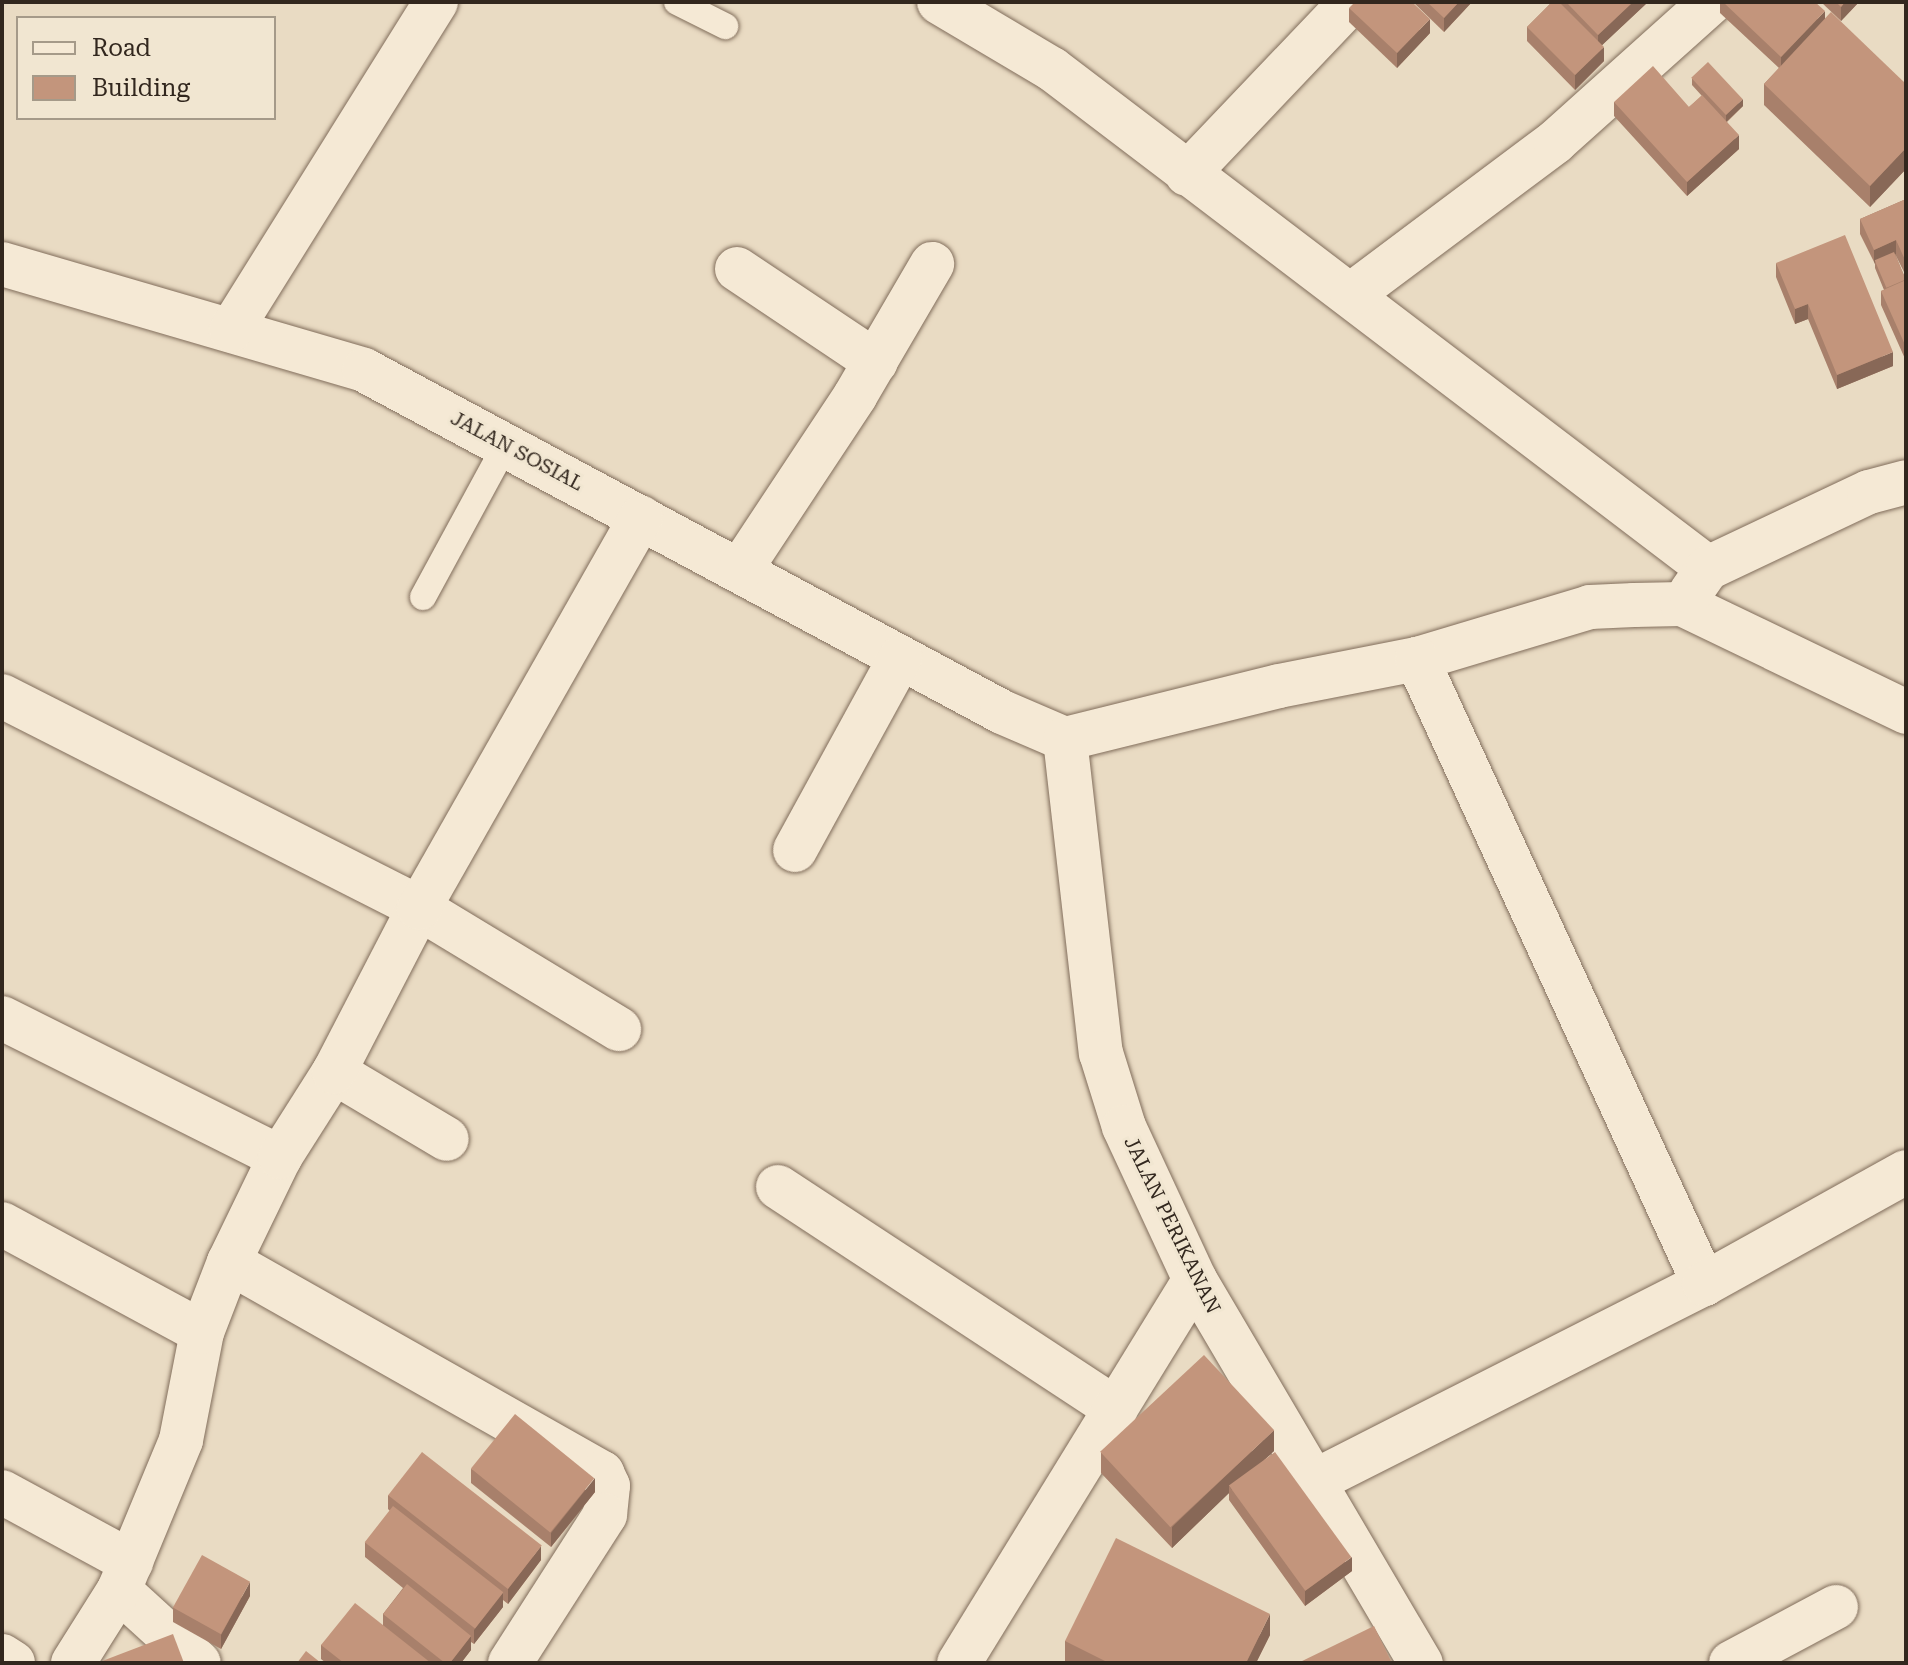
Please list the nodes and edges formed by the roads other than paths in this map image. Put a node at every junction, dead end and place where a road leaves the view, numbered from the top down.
1 (436, 2) edge
2 (677, 2) edge
3 (939, 2) edge
4 (1351, 2) edge
5 (1711, 2) edge
6 (725, 26) dead end
7 (1187, 174) junction
8 (2, 264) edge
9 (932, 264) dead end
10 (737, 269) dead end
11 (1352, 294) junction
12 (231, 330) junction
13 (876, 362) junction
14 (506, 444) junction
15 (1906, 482) edge
16 (641, 518) junction
17 (1708, 568) junction
18 (740, 570) junction
19 (423, 597) dead end
20 (1682, 604) junction
21 (900, 658) junction
22 (1417, 659) junction
23 (2, 696) edge
24 (1906, 712) edge
25 (1065, 739) junction
26 (795, 850) dead end
27 (419, 908) junction
28 (2, 1018) edge
29 (619, 1029) dead end
30 (334, 1072) junction
31 (447, 1139) dead end
32 (280, 1157) junction
33 (1906, 1172) edge
34 (778, 1187) dead end
35 (2, 1224) edge
36 (229, 1262) junction
37 (1195, 1280) junction
38 (1704, 1284) junction
39 (202, 1332) junction
40 (1116, 1409) junction
41 (1313, 1482) junction
42 (2, 1492) edge
43 (125, 1576) junction
44 (1836, 1607) dead end
45 (2, 1656) edge
46 (13, 1663) edge
47 (73, 1663) edge
48 (199, 1663) edge
49 (510, 1663) edge
50 (959, 1663) edge
51 (1421, 1663) edge
52 (1731, 1663) edge

1 - 12 street
2 - 6 lane
3 - 7 street
4 - 7 street
5 - 11 street
7 - 11 street
8 - 12 street, JALAN SOSIAL
9 - 13 street
10 - 13 street
11 - 17 street
12 - 14 street, JALAN SOSIAL
13 - 18 street
14 - 16 street, JALAN SOSIAL
14 - 19 lane
15 - 17 street
16 - 18 street, JALAN SOSIAL
16 - 27 street
17 - 20 street
18 - 21 street, JALAN SOSIAL
20 - 22 street
20 - 24 street
21 - 25 street, JALAN SOSIAL
21 - 26 street
22 - 25 street
22 - 38 street
23 - 27 street
25 - 37 street, JALAN PERIKANAN
27 - 29 street
27 - 30 street
28 - 32 street
30 - 31 street
30 - 32 street
32 - 36 street
33 - 38 street
34 - 40 street
35 - 39 street
36 - 39 street
36 - 49 street
37 - 40 street
37 - 41 street, JALAN PERIKANAN
38 - 41 street
39 - 43 street
40 - 50 street
41 - 51 street, JALAN PERIKANAN
42 - 43 street
43 - 47 street
43 - 48 street
44 - 52 street
45 - 46 street

